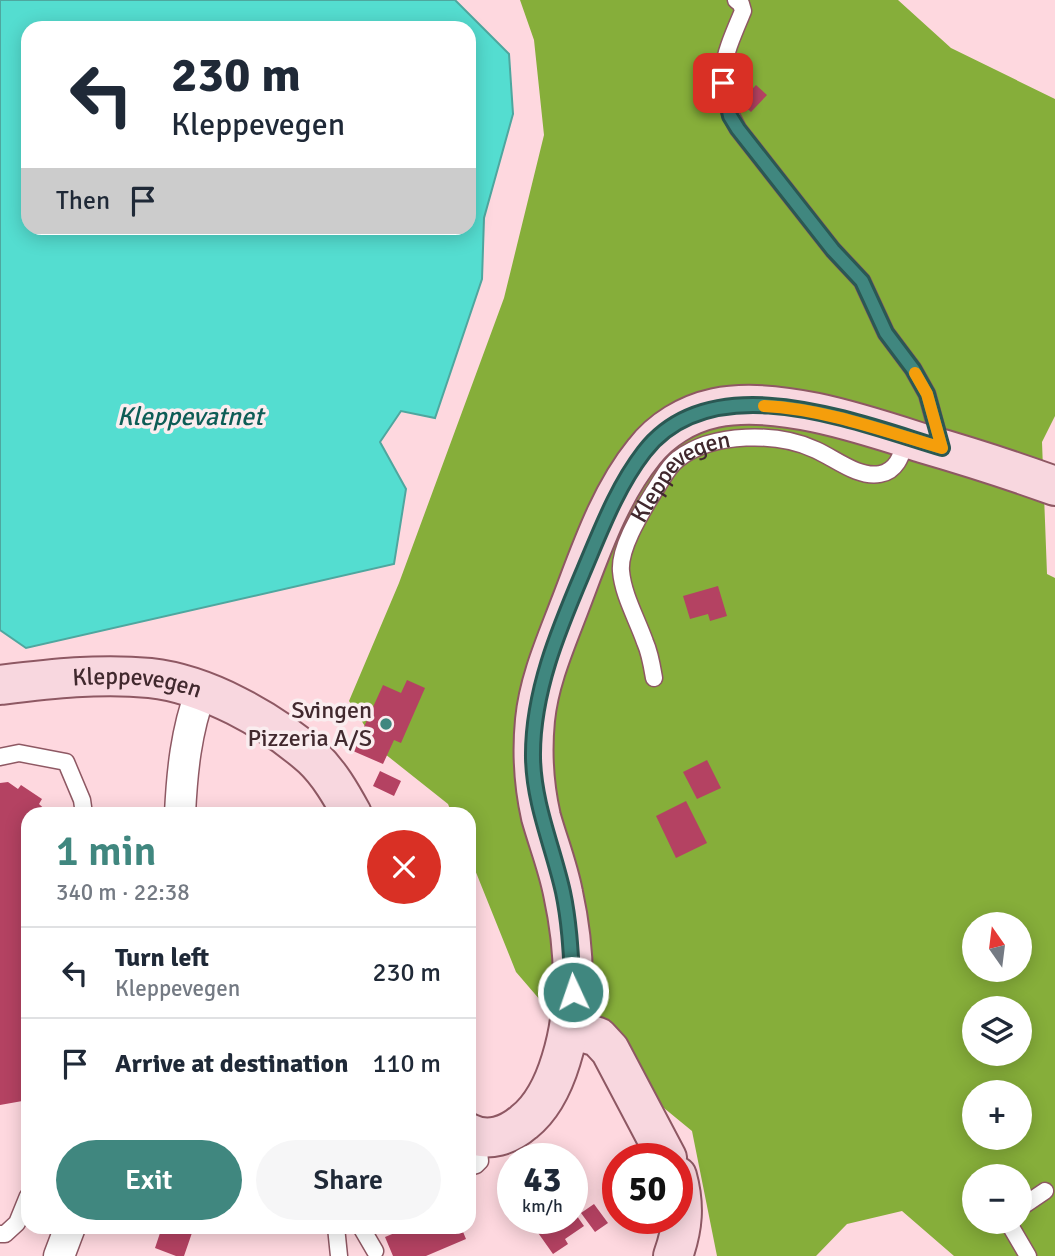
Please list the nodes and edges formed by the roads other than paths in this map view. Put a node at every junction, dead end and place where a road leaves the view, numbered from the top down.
1 (736, 0) edge
2 (924, 443) junction
3 (1055, 486) edge
4 (654, 678) dead end
5 (0, 685) edge
6 (201, 691) junction
7 (0, 757) edge
8 (83, 807) edge
9 (181, 807) edge
10 (348, 807) edge
11 (570, 1028) junction
12 (659, 1143) edge
13 (476, 1144) edge
14 (1045, 1191) dead end
15 (1032, 1200) edge
16 (21, 1213) edge
17 (0, 1234) edge
18 (67, 1234) edge
19 (337, 1234) edge
20 (365, 1234) edge
21 (681, 1234) edge
22 (1015, 1234) edge
23 (374, 1251) dead end
24 (59, 1256) edge
25 (339, 1256) edge
26 (673, 1256) edge
27 (1028, 1256) edge

1 - 2 lane
2 - 3 main road, Kleppevegen
2 - 4 lane, Kleppevegen
2 - 11 main road, Kleppevegen
5 - 6 main road, Kleppevegen
6 - 9 street
6 - 10 main road, Kleppevegen
7 - 8 lane
11 - 12 main road
11 - 13 main road, Kleppevegen
14 - 15 lane
16 - 17 lane
18 - 24 street
19 - 25 lane
20 - 23 lane
21 - 26 main road
22 - 27 lane

